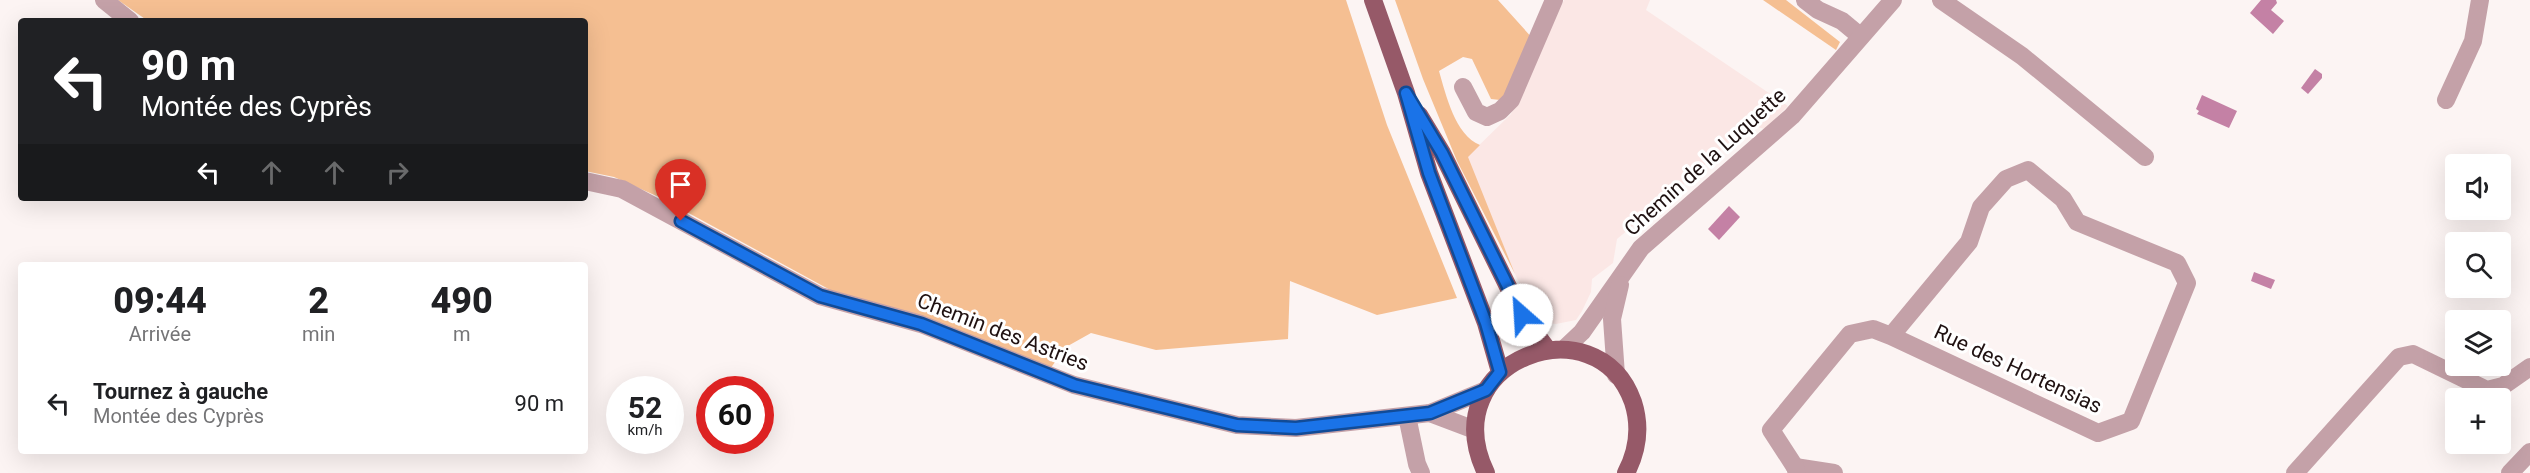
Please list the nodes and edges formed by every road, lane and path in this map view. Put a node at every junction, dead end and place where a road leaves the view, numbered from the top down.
1 (104, 0) edge
2 (1373, 0) edge
3 (1554, 0) edge
4 (1805, 0) edge
5 (1893, 0) edge
6 (1941, 0) edge
7 (2480, 0) edge
8 (126, 18) edge
9 (1860, 36) junction
10 (1463, 87) dead end
11 (1406, 93) junction
12 (2446, 100) dead end
13 (2145, 157) dead end
14 (588, 182) edge
15 (1622, 277) junction
16 (1891, 336) junction
17 (1556, 350) junction
18 (2530, 367) edge
19 (1500, 372) junction
20 (1616, 375) junction
21 (1486, 390) junction
22 (1430, 413) junction
23 (1407, 416) junction
24 (1475, 430) junction
25 (2530, 452) edge
26 (1633, 469) edge
27 (1796, 470) edge
28 (1421, 473) edge
29 (1486, 473) edge
30 (1834, 473) edge
31 (2295, 473) edge
32 (2510, 473) edge

1 - 8 street
2 - 11 main road
3 - 10 street
4 - 9 street
5 - 9 street, Chemin de la Luquette
6 - 13 street
7 - 12 street
9 - 15 street, Chemin de la Luquette
11 - 17 main road
11 - 19 main road
14 - 23 street, Chemin des Astries
15 - 17 street, Chemin de la Luquette
15 - 20 street, Chemin de la Luquette
16 - 16 street, Rue des Hortensias
16 - 27 street, Rue des Hortensias
17 - 19 main road
17 - 20 main road
18 - 31 street
19 - 21 main road
20 - 26 main road
21 - 22 street, Chemin des Astries
21 - 24 main road
22 - 23 street, Chemin des Astries
22 - 24 street, Chemin des Astries
23 - 28 street
24 - 29 main road
25 - 32 street
27 - 30 street

